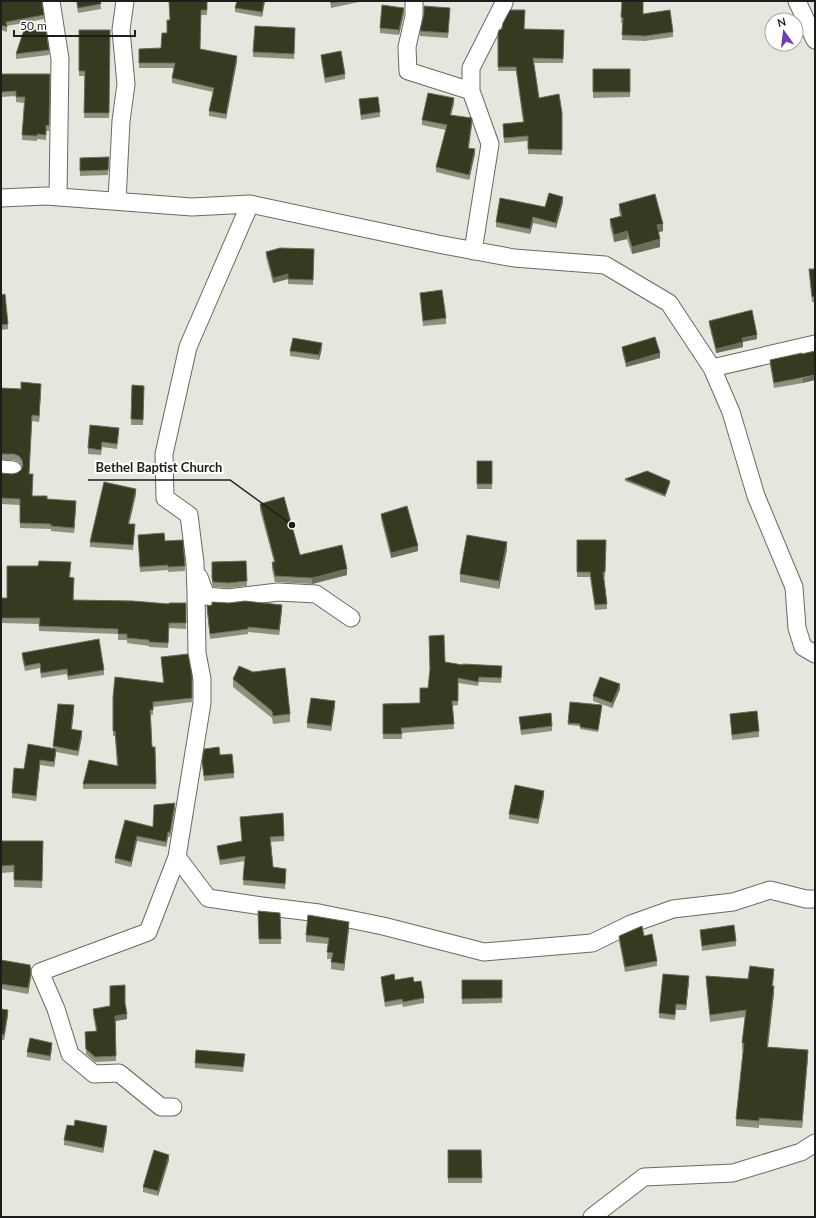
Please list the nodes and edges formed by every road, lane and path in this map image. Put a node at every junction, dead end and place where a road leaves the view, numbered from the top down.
1 (51, 1) edge
2 (125, 1) edge
3 (414, 1) edge
4 (504, 1) edge
5 (797, 1) edge
6 (815, 40) edge
7 (471, 91) junction
8 (58, 197) junction
9 (1, 198) edge
10 (117, 201) junction
11 (250, 204) junction
12 (473, 250) junction
13 (815, 344) edge
14 (712, 368) junction
15 (195, 563) junction
16 (351, 618) dead end
17 (815, 654) edge
18 (177, 857) junction
19 (815, 898) edge
20 (173, 1107) dead end
21 (815, 1143) edge
22 (592, 1217) edge

1 - 8 street
2 - 10 street
3 - 7 street
4 - 7 street
5 - 6 street
7 - 12 street
8 - 9 street
8 - 10 street
10 - 11 street
11 - 12 street
11 - 15 street
12 - 14 street
13 - 14 street
14 - 17 street
15 - 16 street
15 - 18 street
18 - 19 street
18 - 20 street
21 - 22 street

